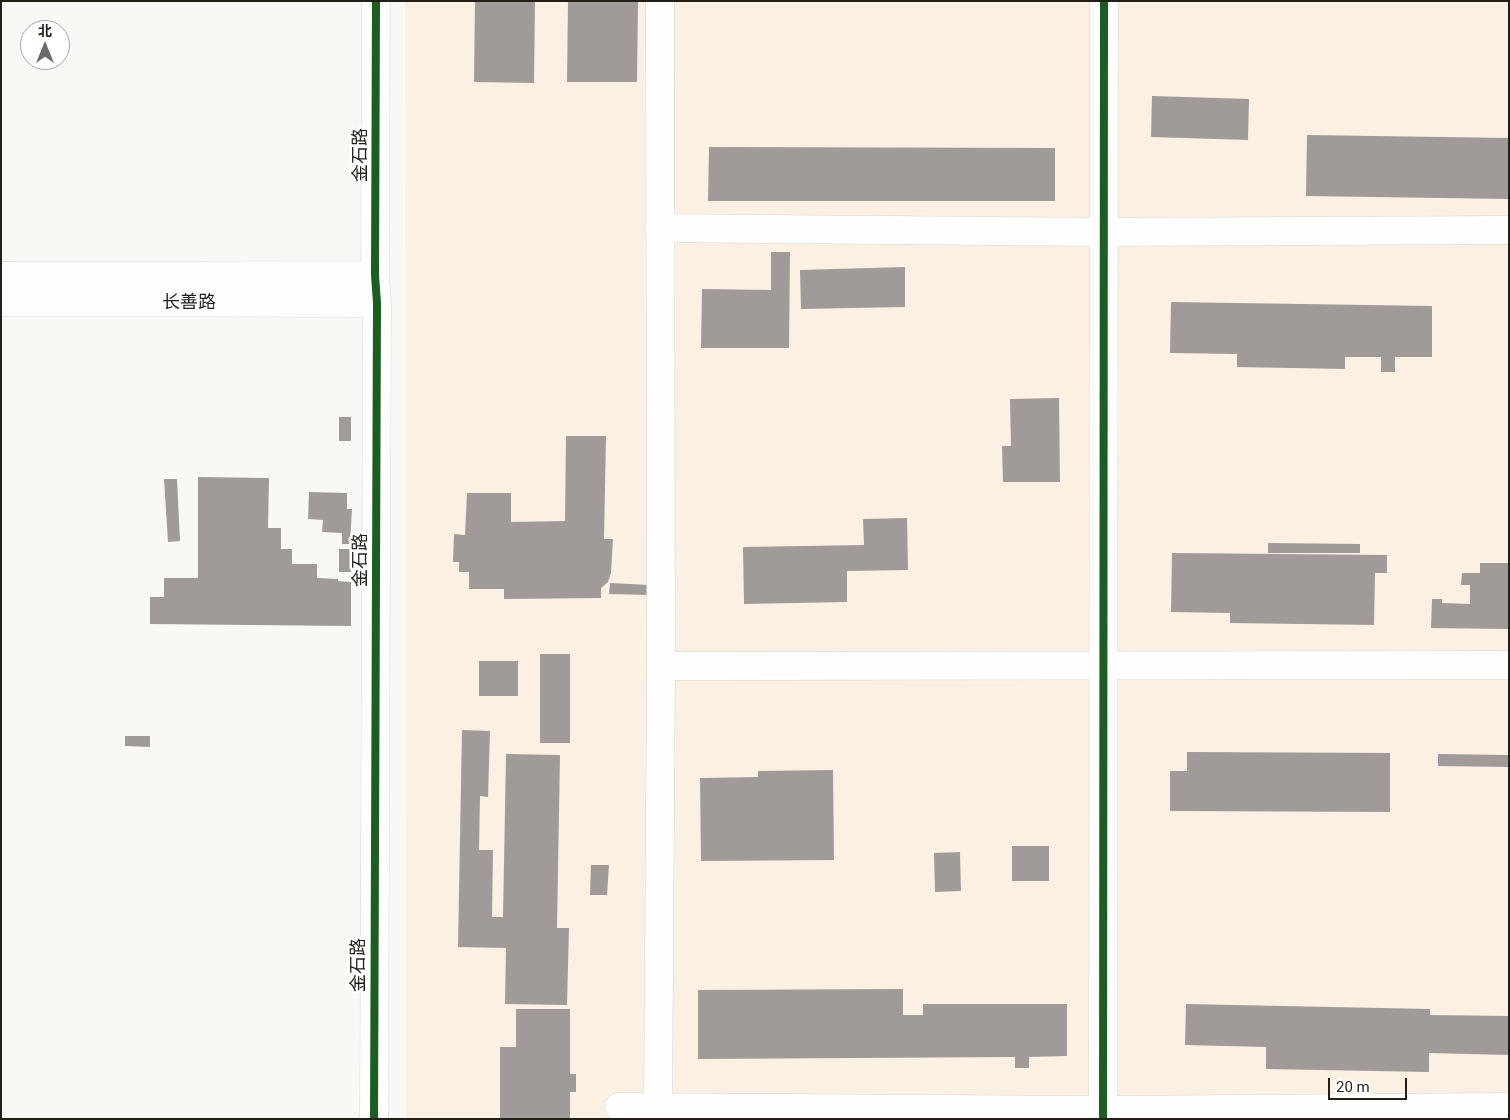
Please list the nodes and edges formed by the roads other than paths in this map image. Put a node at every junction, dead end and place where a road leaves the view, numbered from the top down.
1 (376, 1) edge
2 (660, 1) edge
3 (1104, 1) edge
4 (660, 228) junction
5 (1509, 230) edge
6 (1104, 232) junction
7 (375, 275) junction
8 (1, 276) edge
9 (1, 302) edge
10 (377, 303) junction
11 (1509, 665) edge
12 (661, 666) junction
13 (1103, 666) junction
14 (620, 1107) dead end
15 (1509, 1107) edge
16 (658, 1108) junction
17 (1103, 1114) edge
18 (374, 1119) edge

1 - 7 street, 金石路
2 - 4 street
3 - 6 street
4 - 6 street
4 - 12 street
5 - 6 street
6 - 13 street
7 - 8 street, 长善路
7 - 10 street, 金石路
9 - 10 street, 长善路
10 - 18 street, 金石路
11 - 13 street
12 - 13 street
12 - 16 street
13 - 17 street
14 - 16 street
15 - 17 street
16 - 17 street

